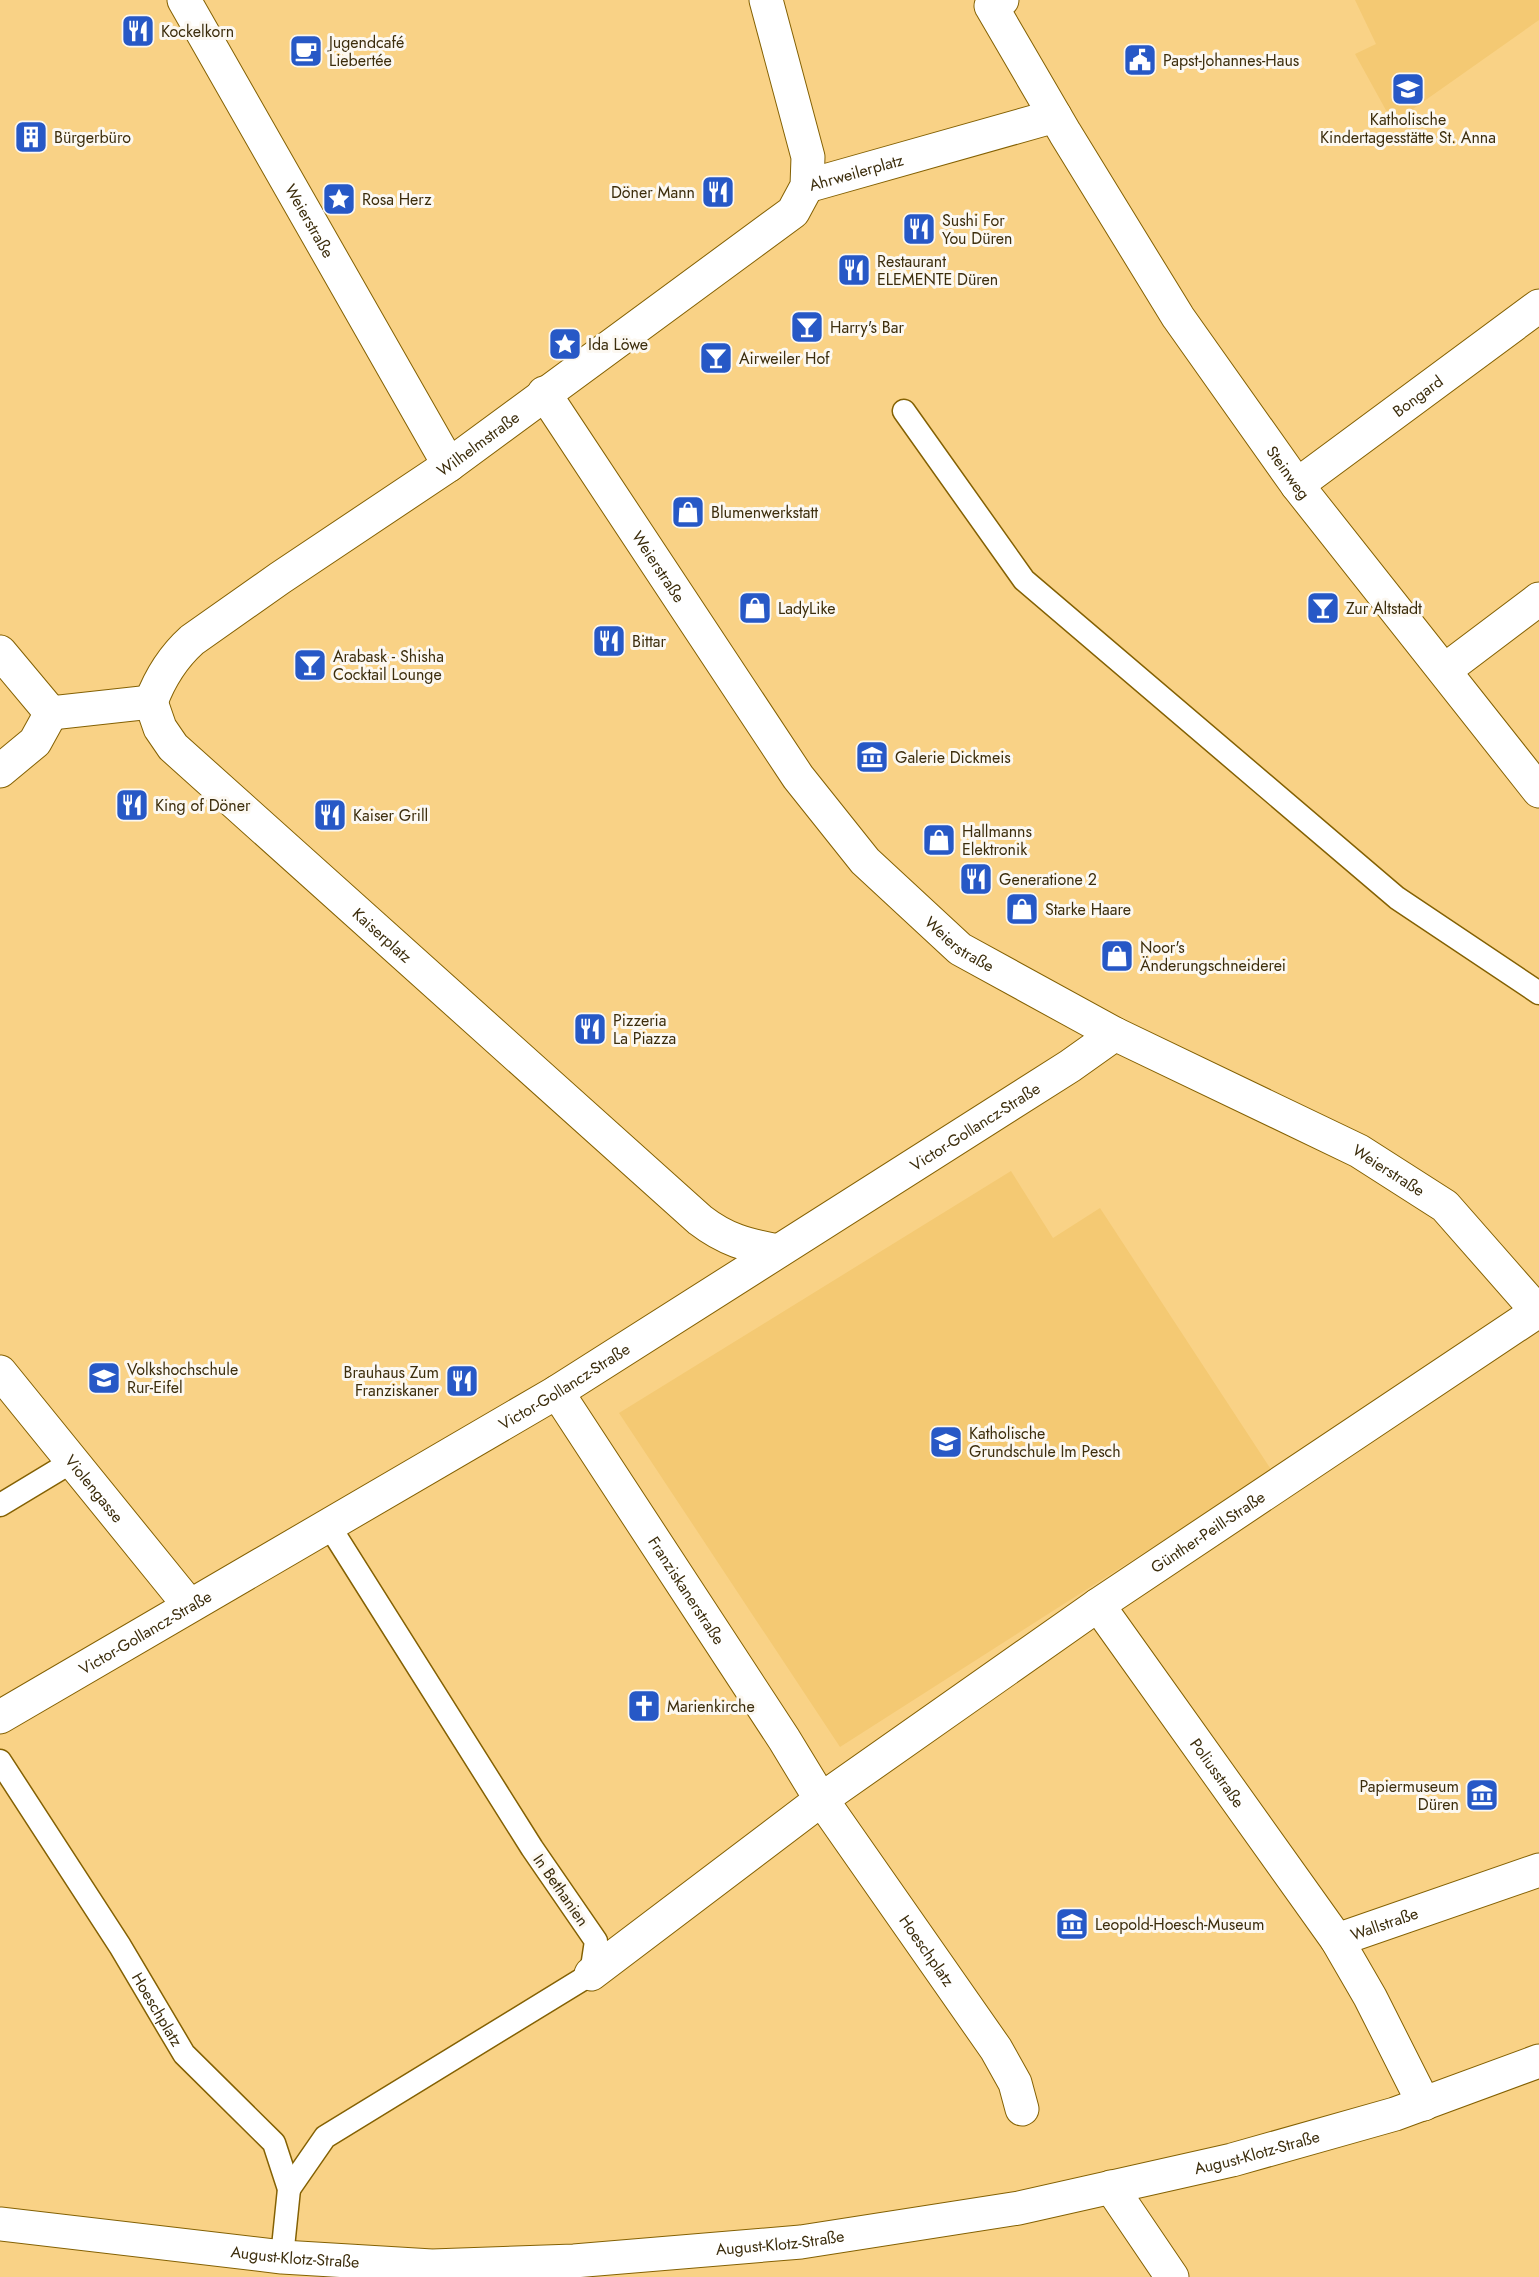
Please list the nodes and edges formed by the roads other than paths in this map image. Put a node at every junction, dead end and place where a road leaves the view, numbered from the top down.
1 (184, 0) edge
2 (766, 0) edge
3 (1002, 0) edge
4 (1060, 125) junction
5 (807, 186) junction
6 (1539, 306) edge
7 (544, 393) junction
8 (904, 411) dead end
9 (448, 465) junction
10 (1297, 485) junction
11 (1539, 599) edge
12 (0, 652) edge
13 (1445, 670) junction
14 (151, 702) junction
15 (51, 713) junction
16 (0, 771) edge
17 (1539, 791) edge
18 (1539, 993) edge
19 (1116, 1034) junction
20 (778, 1251) junction
21 (1538, 1312) edge
22 (0, 1372) edge
23 (557, 1392) junction
24 (73, 1461) junction
25 (0, 1505) edge
26 (328, 1524) junction
27 (189, 1605) junction
28 (1098, 1605) junction
29 (0, 1717) edge
30 (0, 1761) edge
31 (819, 1795) junction
32 (1539, 1870) edge
33 (1337, 1940) junction
34 (591, 1974) junction
35 (1539, 2061) edge
36 (1424, 2104) junction
37 (1022, 2109) dead end
38 (1111, 2187) junction
39 (289, 2190) junction
40 (0, 2224) edge
41 (282, 2257) junction
42 (573, 2269) edge
43 (1172, 2277) edge

1 - 9 street, Weierstraße
2 - 5 street, Ahrweilerplatz
3 - 4 street
4 - 5 street, Ahrweilerplatz
4 - 10 street, Steinweg
5 - 7 street, Wilhelmstraße
6 - 10 street, Bongard
7 - 9 street, Wilhelmstraße
7 - 19 street, Weierstraße
8 - 18 lane
9 - 14 street, Wilhelmstraße
10 - 13 street, Steinweg
11 - 13 street
12 - 15 street
13 - 17 street, Steinweg
14 - 15 street
14 - 20 street, Kaiserplatz
15 - 16 street
19 - 20 street, Victor-Gollancz-Straße
19 - 21 street, Weierstraße
20 - 23 street, Victor-Gollancz-Straße
21 - 28 street, Günther-Peill-Straße
22 - 24 street, Violengasse
23 - 26 street, Victor-Gollancz-Straße
23 - 31 street, Franziskanerstraße
24 - 25 lane
24 - 27 street, Violengasse
26 - 27 street, Victor-Gollancz-Straße
26 - 34 lane, In Bethanien
27 - 29 street, Victor-Gollancz-Straße
28 - 31 street, Günther-Peill-Straße
28 - 33 street, Poliusstraße
30 - 39 lane, Hoeschplatz
31 - 34 street
31 - 37 street, Hoeschplatz
32 - 33 street, Wallstraße
33 - 36 street, Wallstraße
34 - 39 lane
35 - 36 street, August-Klotz-Straße
36 - 38 street, August-Klotz-Straße
38 - 42 street, August-Klotz-Straße
38 - 43 street
39 - 41 lane, Hoeschplatz
40 - 41 street, August-Klotz-Straße
41 - 42 street, August-Klotz-Straße

